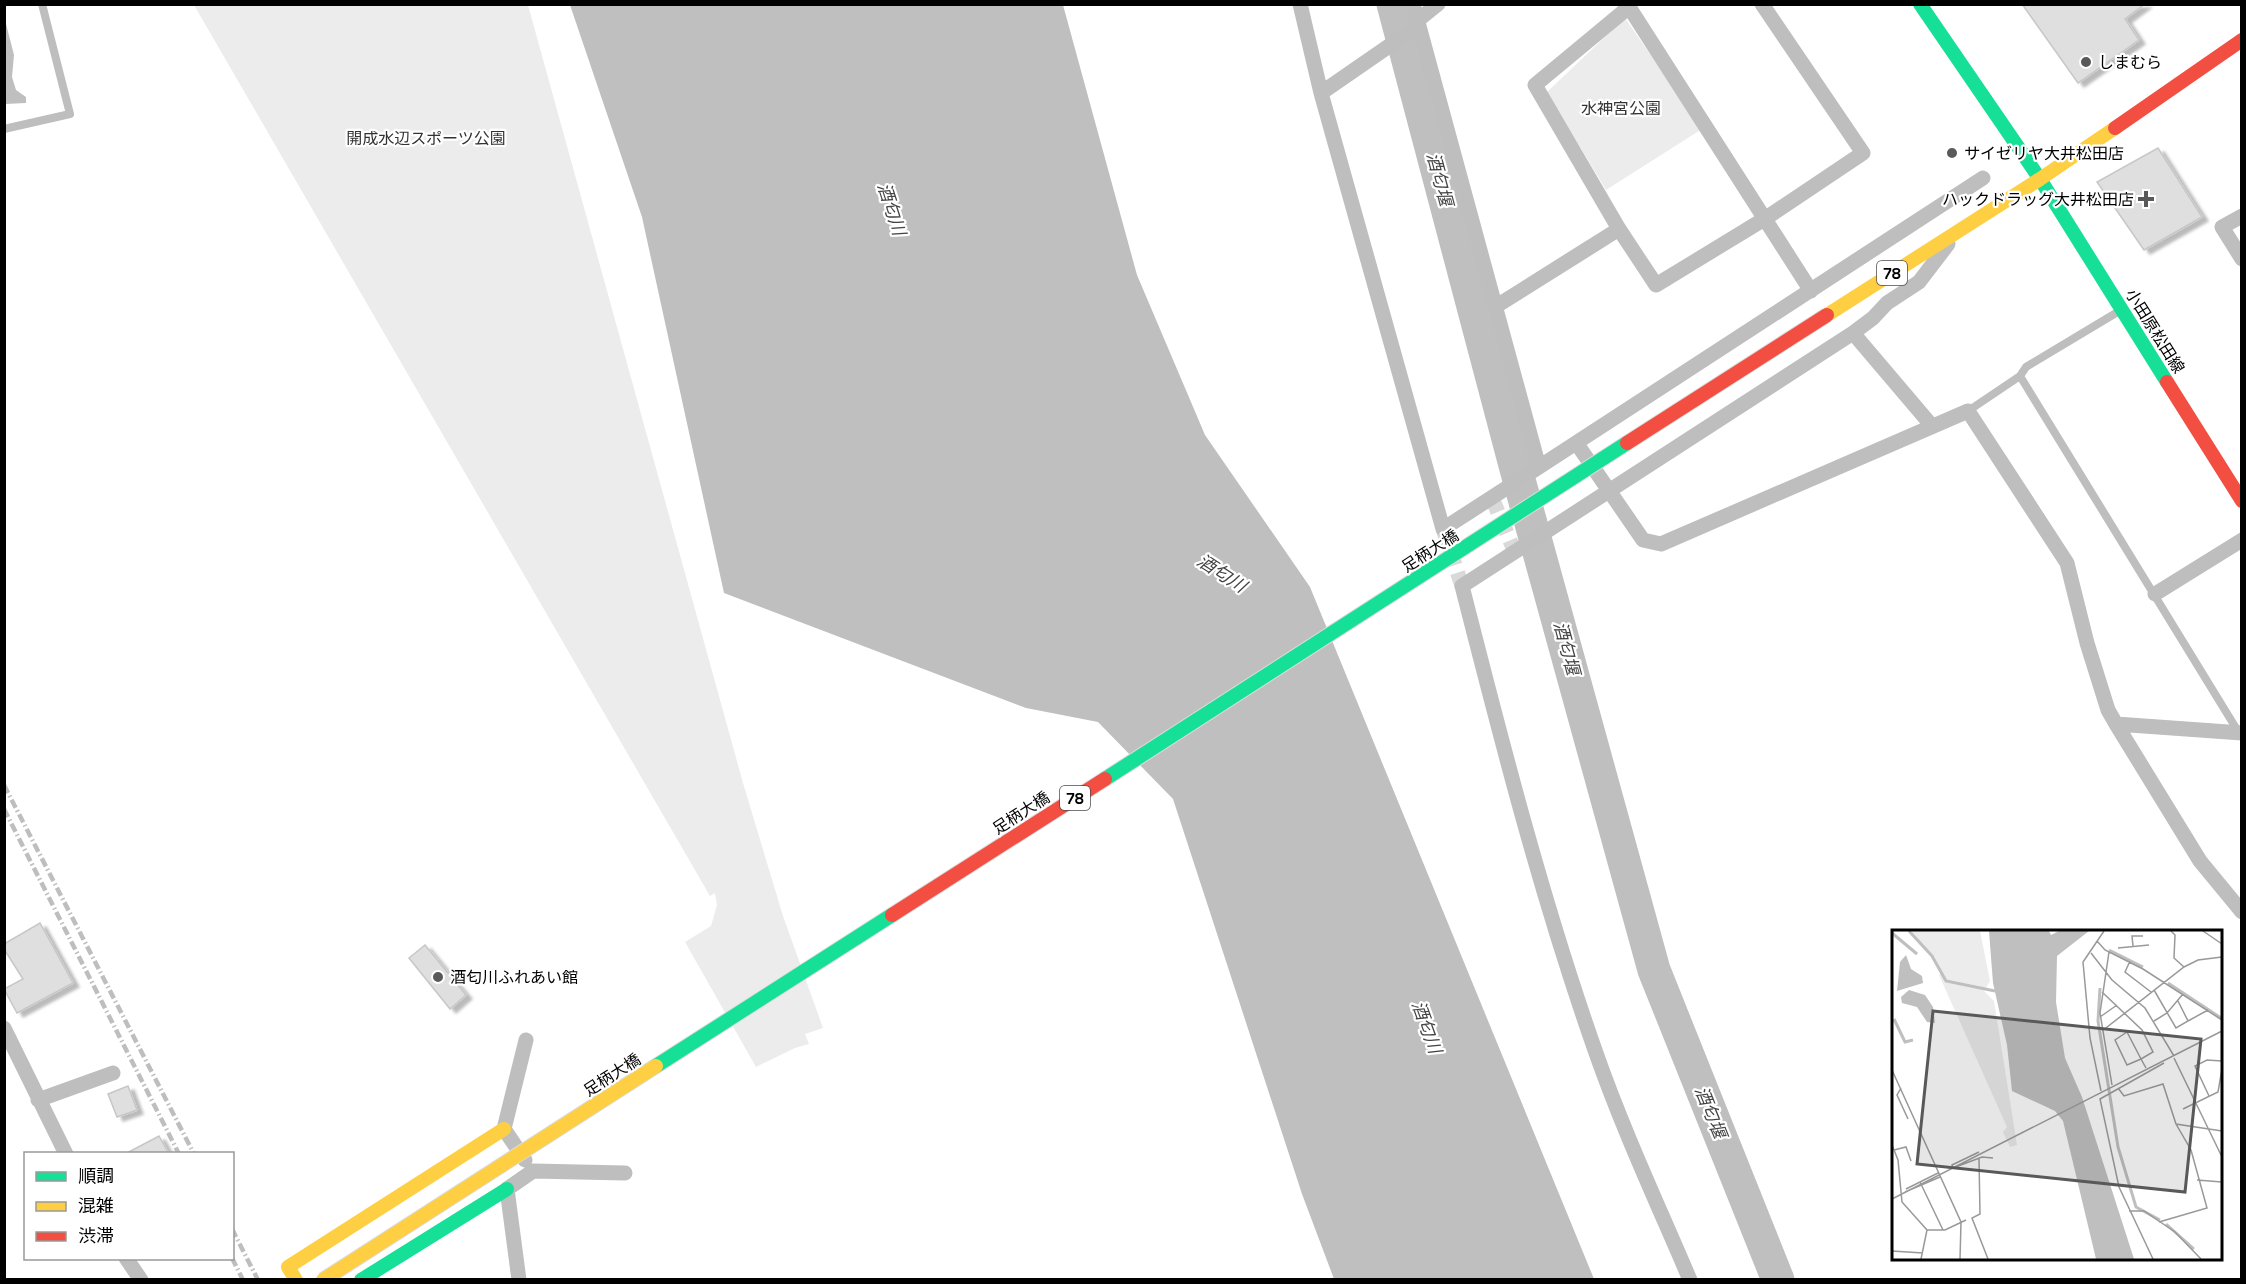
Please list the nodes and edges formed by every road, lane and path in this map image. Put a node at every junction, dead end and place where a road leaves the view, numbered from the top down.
1 (42, 4) edge
2 (1300, 4) edge
3 (1413, 4) edge
4 (1438, 4) edge
5 (1762, 4) edge
6 (1920, 4) edge
7 (1630, 6) edge
8 (1410, 31) junction
9 (2241, 40) edge
10 (1321, 93) junction
11 (4, 129) edge
12 (1983, 178) dead end
13 (2040, 178) junction
14 (2241, 216) edge
15 (1766, 218) junction
16 (1619, 229) junction
17 (1958, 231) junction
18 (2241, 259) edge
19 (1811, 291) junction
20 (1496, 306) junction
21 (2122, 309) junction
22 (1852, 333) junction
23 (2020, 376) junction
24 (1968, 411) junction
25 (1932, 426) junction
26 (1577, 444) junction
27 (1534, 471) junction
28 (1610, 493) junction
29 (2241, 501) edge
30 (2241, 540) edge
31 (2155, 594) junction
32 (2116, 724) junction
33 (2240, 733) edge
34 (2241, 912) edge
35 (4, 1028) edge
36 (526, 1040) dead end
37 (113, 1073) dead end
38 (38, 1100) junction
39 (504, 1129) junction
40 (65, 1152) edge
41 (533, 1171) junction
42 (625, 1173) dead end
43 (507, 1189) junction
44 (127, 1260) edge
45 (141, 1280) edge
46 (296, 1280) edge
47 (323, 1280) edge
48 (361, 1280) edge
49 (519, 1280) edge
50 (1690, 1280) edge

1 - 11 lane
2 - 10 street
3 - 8 street
4 - 8 street
5 - 15 street
6 - 13 main road, 小田原松田線
7 - 15 street
7 - 16 street
8 - 10 street
8 - 20 street
9 - 13 main road, 78
10 - 27 street
12 - 19 street
13 - 17 main road, 78
13 - 21 main road, 小田原松田線
14 - 18 street
15 - 16 street
15 - 19 street
16 - 20 street
17 - 22 street
17 - 47 main road, 足柄大橋 / 78, bridge
19 - 26 street
20 - 27 street
21 - 23 lane
21 - 29 main road, 小田原松田線
22 - 25 street
22 - 28 street
23 - 24 lane
23 - 31 lane
24 - 25 street
24 - 32 street
25 - 28 street
26 - 27 street
26 - 28 street
28 - 50 street
30 - 31 street
31 - 33 lane
32 - 33 street
32 - 34 street
35 - 38 street
36 - 39 street
37 - 38 street
38 - 40 street
39 - 41 street
39 - 46 main road
41 - 42 street
41 - 43 street
43 - 48 main road
43 - 49 street
44 - 45 street

